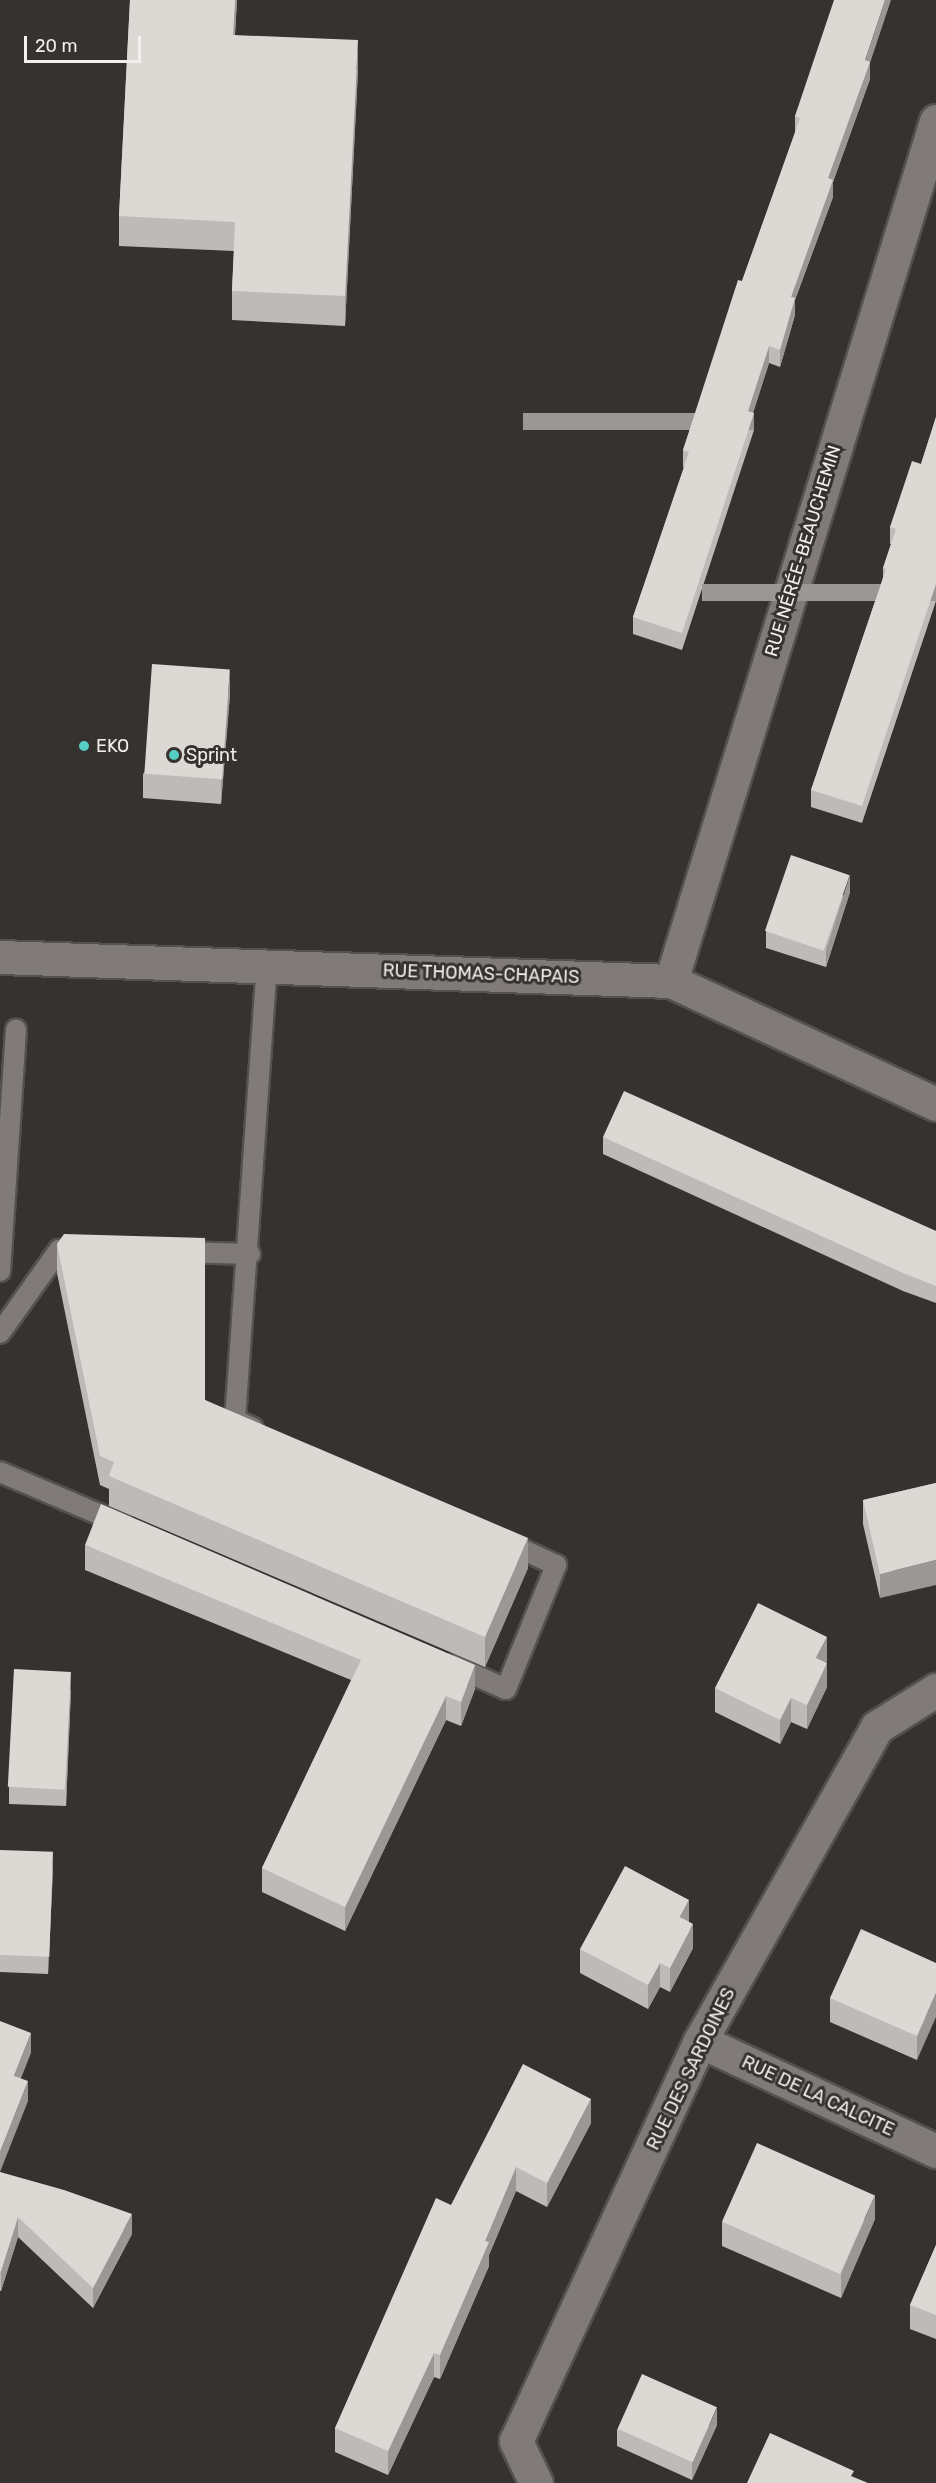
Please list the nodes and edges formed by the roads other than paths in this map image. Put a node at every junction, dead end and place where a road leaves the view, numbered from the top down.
1 (936, 121) edge
2 (0, 957) edge
3 (267, 966) junction
4 (671, 981) junction
5 (16, 1030) dead end
6 (936, 1104) edge
7 (107, 1251) edge
8 (154, 1252) edge
9 (250, 1254) junction
10 (0, 1271) edge
11 (0, 1333) edge
12 (267, 1434) edge
13 (0, 1472) edge
14 (481, 1531) edge
15 (143, 1533) edge
16 (429, 1656) edge
17 (936, 1690) edge
18 (700, 2041) junction
19 (936, 2151) edge
20 (536, 2483) edge

1 - 4 street, RUE NÉRÉE-BEAUCHEMIN
2 - 3 street, RUE THOMAS-CHAPAIS
3 - 4 street, RUE THOMAS-CHAPAIS
3 - 9 lane
4 - 6 street, RUE THOMAS-CHAPAIS
5 - 10 lane
7 - 11 lane
8 - 9 lane
9 - 12 lane
13 - 15 lane
14 - 16 lane
17 - 18 street, RUE DES SARDOINES
18 - 19 street, RUE DE LA CALCITE
18 - 20 street, RUE DES SARDOINES

